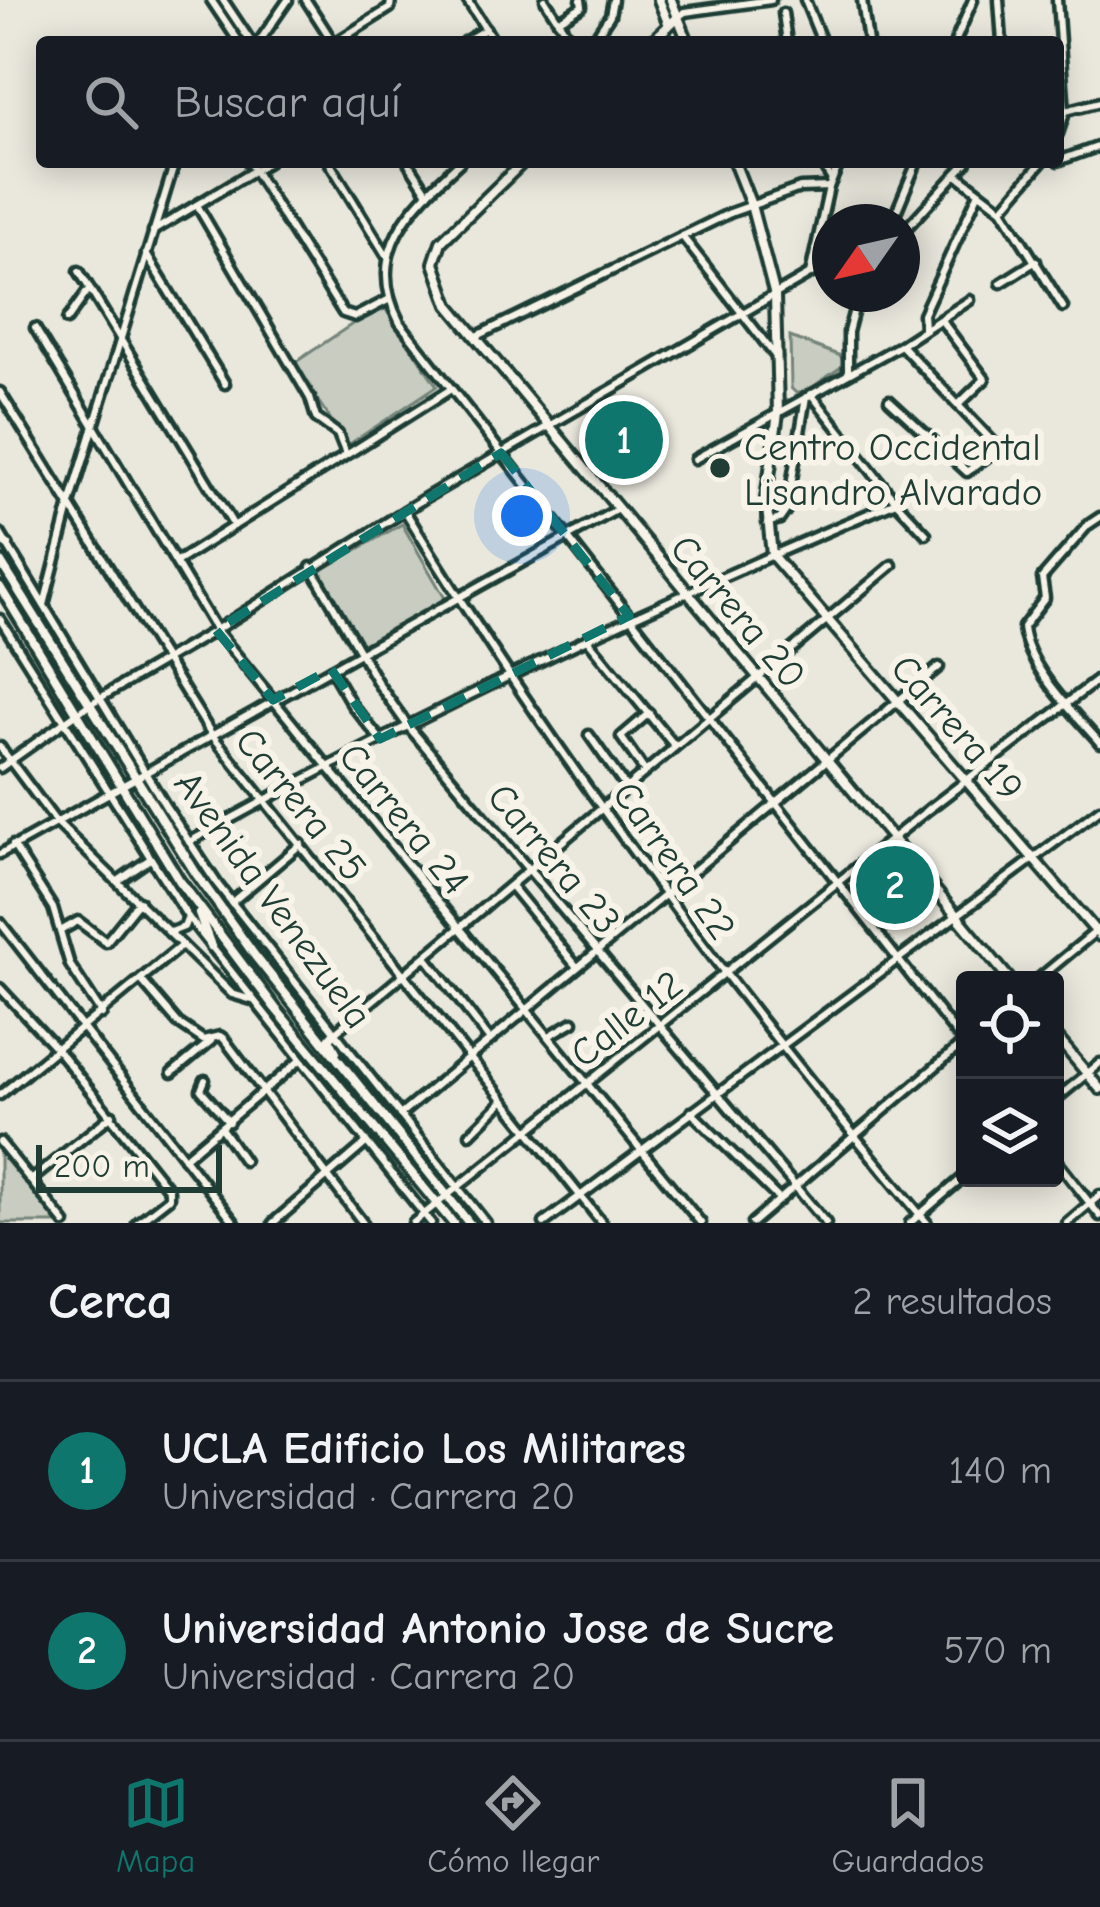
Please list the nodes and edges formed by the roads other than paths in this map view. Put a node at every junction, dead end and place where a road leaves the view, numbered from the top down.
1 (211, 0) edge
2 (223, 0) edge
3 (306, 0) edge
4 (391, 0) edge
5 (467, 0) edge
6 (545, 0) edge
7 (581, 0) edge
8 (613, 0) edge
9 (659, 0) edge
10 (671, 0) edge
11 (771, 0) edge
12 (806, 0) edge
13 (862, 0) edge
14 (973, 0) edge
15 (999, 0) edge
16 (1057, 0) edge
17 (285, 1) edge
18 (783, 13) dead end
19 (679, 17) junction
20 (558, 21) junction
21 (669, 26) junction
22 (486, 29) junction
23 (235, 36) edge
24 (250, 36) edge
25 (259, 36) edge
26 (330, 36) edge
27 (344, 36) edge
28 (474, 36) edge
29 (490, 36) edge
30 (568, 36) edge
31 (596, 36) edge
32 (658, 36) edge
33 (686, 36) edge
34 (786, 36) edge
35 (819, 36) edge
36 (867, 36) edge
37 (958, 36) edge
38 (1002, 36) edge
39 (1058, 36) edge
40 (1100, 102) edge
41 (1064, 112) edge
42 (1100, 146) edge
43 (1064, 159) edge
44 (173, 168) edge
45 (258, 168) edge
46 (333, 168) edge
47 (412, 168) edge
48 (454, 168) edge
49 (517, 168) edge
50 (736, 168) edge
51 (823, 168) edge
52 (837, 168) edge
53 (914, 168) edge
54 (962, 168) edge
55 (1037, 168) edge
56 (255, 170) junction
57 (956, 174) junction
58 (830, 184) junction
59 (978, 193) junction
60 (428, 194) junction
61 (900, 204) edge
62 (197, 205) junction
63 (751, 206) junction
64 (1002, 208) junction
65 (920, 213) edge
66 (153, 231) junction
67 (681, 235) junction
68 (146, 254) junction
69 (386, 255) junction
70 (1036, 261) junction
71 (79, 271) dead end
72 (810, 274) joint
73 (1001, 284) dead end
74 (89, 290) junction
75 (775, 296) junction
76 (390, 299) junction
77 (970, 300) dead end
78 (1063, 307) dead end
79 (853, 312) edge
80 (742, 314) junction
81 (940, 318) junction
82 (67, 320) dead end
83 (35, 328) dead end
84 (924, 328) junction
85 (475, 337) junction
86 (121, 344) junction
87 (901, 344) junction
88 (779, 361) junction
89 (848, 371) junction
90 (225, 384) dead end
91 (451, 389) junction
92 (0, 392) edge
93 (808, 395) junction
94 (889, 400) dead end
95 (958, 404) junction
96 (778, 413) junction
97 (547, 426) junction
98 (94, 428) junction
99 (501, 453) junction
100 (346, 454) junction
101 (695, 459) dead end
102 (896, 502) junction
103 (70, 504) junction
104 (616, 510) junction
105 (404, 511) junction
106 (1100, 518) edge
107 (767, 523) junction
108 (234, 526) junction
109 (926, 534) dead end
110 (569, 538) junction
111 (3, 539) edge
112 (772, 555) junction
113 (0, 561) edge
114 (178, 561) junction
115 (892, 565) dead end
116 (311, 567) junction
117 (0, 587) edge
118 (684, 592) junction
119 (458, 598) junction
120 (44, 605) junction
121 (629, 616) junction
122 (0, 619) edge
123 (827, 621) junction
124 (216, 630) junction
125 (4, 634) edge
126 (587, 639) junction
127 (361, 654) junction
128 (167, 659) junction
129 (938, 667) dead end
130 (331, 669) junction
131 (512, 675) junction
132 (755, 677) junction
133 (1100, 678) edge
134 (102, 697) junction
135 (273, 700) junction
136 (896, 700) junction
137 (89, 704) junction
138 (1068, 704) junction
139 (78, 712) junction
140 (649, 713) junction
141 (708, 717) junction
142 (64, 721) junction
143 (408, 726) junction
144 (212, 735) junction
145 (589, 735) dead end
146 (380, 739) junction
147 (1100, 743) edge
148 (674, 745) junction
149 (0, 747) edge
150 (9, 759) junction
151 (825, 761) junction
152 (326, 765) junction
153 (0, 768) edge
154 (644, 770) junction
155 (145, 772) junction
156 (136, 779) junction
157 (964, 782) junction
158 (625, 787) junction
159 (123, 788) junction
160 (109, 794) junction
161 (263, 800) junction
162 (775, 802) junction
163 (603, 806) junction
164 (1100, 809) edge
165 (56, 822) junction
166 (890, 840) junction
167 (189, 842) junction
168 (301, 844) junction
169 (14, 845) junction
170 (0, 854) edge
171 (150, 859) junction
172 (1033, 859) junction
173 (529, 868) junction
174 (118, 881) junction
175 (839, 881) junction
176 (510, 885) junction
177 (666, 894) junction
178 (191, 896) junction
179 (140, 901) junction
180 (231, 903) junction
181 (188, 916) junction
182 (957, 916) junction
183 (0, 922) edge
184 (460, 927) junction
185 (62, 930) junction
186 (171, 932) junction
187 (1099, 932) edge
188 (180, 943) junction
189 (211, 946) junction
190 (598, 949) junction
191 (425, 956) junction
192 (899, 957) junction
193 (577, 967) junction
194 (1003, 971) edge
195 (1049, 971) edge
196 (403, 974) junction
197 (724, 976) junction
198 (142, 981) junction
199 (0, 988) edge
200 (252, 1000) junction
201 (527, 1009) junction
202 (102, 1014) junction
203 (573, 1022) dead end
204 (660, 1025) junction
205 (84, 1026) junction
206 (956, 1031) edge
207 (334, 1033) junction
208 (549, 1036) junction
209 (216, 1037) junction
210 (490, 1040) junction
211 (1064, 1046) edge
212 (779, 1048) junction
213 (57, 1049) junction
214 (956, 1051) edge
215 (469, 1057) junction
216 (299, 1060) junction
217 (1100, 1063) edge
218 (344, 1069) junction
219 (172, 1073) dead end
220 (1087, 1073) junction
221 (205, 1080) dead end
222 (587, 1082) junction
223 (1100, 1089) edge
224 (266, 1092) junction
225 (1064, 1092) edge
226 (718, 1093) junction
227 (0, 1095) edge
228 (503, 1100) junction
229 (691, 1112) junction
230 (112, 1115) junction
231 (400, 1115) junction
232 (225, 1125) junction
233 (529, 1132) junction
234 (470, 1134) dead end
235 (854, 1137) junction
236 (0, 1142) edge
237 (367, 1142) junction
238 (641, 1150) junction
239 (184, 1158) junction
240 (244, 1161) dead end
241 (1064, 1171) edge
242 (326, 1175) junction
243 (31, 1180) junction
244 (956, 1184) edge
245 (457, 1187) junction
246 (795, 1187) junction
247 (1100, 1195) edge
248 (447, 1196) junction
249 (580, 1196) junction
250 (780, 1200) junction
251 (438, 1204) junction
252 (1090, 1204) junction
253 (424, 1214) junction
254 (920, 1215) junction
255 (1100, 1216) edge
256 (65, 1223) edge
257 (136, 1223) edge
258 (235, 1223) edge
259 (273, 1223) edge
260 (363, 1223) edge
261 (412, 1223) edge
262 (431, 1223) edge
263 (453, 1223) edge
264 (469, 1223) edge
265 (486, 1223) edge
266 (544, 1223) edge
267 (602, 1223) edge
268 (701, 1223) edge
269 (752, 1223) edge
270 (826, 1223) edge
271 (910, 1223) edge
272 (927, 1223) edge
273 (1067, 1223) edge

1 - 23 street
2 - 24 street
3 - 26 street
4 - 27 street
5 - 22 street
6 - 20 street
7 - 20 street
8 - 31 street
9 - 21 street
10 - 19 street
11 - 19 street
12 - 35 street
13 - 36 street
14 - 37 street
15 - 38 street
16 - 39 street
17 - 25 street
18 - 34 street
19 - 21 street
19 - 33 street
20 - 30 street
21 - 32 street
22 - 28 street
22 - 29 street
40 - 41 street
42 - 43 street
44 - 66 street
45 - 56 street
46 - 69 street
47 - 60 street
48 - 60 street
49 - 85 street, Carrera 20
50 - 63 street
51 - 58 street
52 - 58 street
53 - 61 street
54 - 57 street
55 - 64 street
56 - 62 street
56 - 76 street
57 - 59 street
57 - 65 street
58 - 63 street
58 - 72 street
59 - 64 street
59 - 84 street
60 - 69 street
62 - 66 street
62 - 100 street
63 - 67 street
63 - 75 street
64 - 70 street
66 - 68 street
67 - 80 street
67 - 85 street
68 - 86 street
68 - 90 street
69 - 76 street
70 - 73 street
70 - 78 street
71 - 74 street
72 - 75 street
74 - 82 street
74 - 86 street
75 - 80 street
75 - 88 street
76 - 91 street
77 - 81 street
79 - 89 street
80 - 88 street
80 - 97 street
81 - 84 street
81 - 95 street
83 - 98 street, Carrera 24
84 - 87 street
85 - 97 street, Carrera 20
86 - 98 street
86 - 108 street
87 - 89 street
87 - 95 street
88 - 96 street
89 - 93 street
91 - 99 street
91 - 100 street
92 - 103 street, Carrera 25
93 - 96 street
93 - 102 street
93 - 107 street
94 - 95 street
96 - 101 street
96 - 107 street
97 - 99 street
97 - 104 street, Carrera 20
98 - 103 street
98 - 114 street, Carrera 24
99 - 105 street
99 - 110 street
100 - 108 street
102 - 109 street
102 - 112 street
103 - 120 street
103 - 128 street, Carrera 25
104 - 110 street
104 - 118 street, Carrera 20
105 - 116 street
105 - 119 street, Carrera 22
106 - 138 street
107 - 112 street
108 - 114 street
110 - 119 street
110 - 121 street
111 - 120 street, Avenida Venezuela
112 - 118 street
112 - 123 street, Carrera 19
113 - 137 street, Avenida Venezuela
114 - 124 street, Carrera 24
115 - 123 street
116 - 124 street
116 - 127 street, Carrera 23
117 - 139 street, Avenida Venezuela
118 - 121 street
118 - 132 street, Carrera 20
119 - 127 street
119 - 131 street, Carrera 22
120 - 134 street, Avenida Venezuela
121 - 126 street
121 - 141 street
122 - 125 street, Avenida Venezuela
123 - 132 street
123 - 136 street, Carrera 19
124 - 128 street
124 - 135 street, Carrera 24
125 - 142 street, Avenida Venezuela
126 - 131 street
126 - 140 street
127 - 130 street
127 - 143 street, Carrera 23
128 - 134 street
128 - 144 street, Carrera 25
129 - 136 street
130 - 135 street
130 - 146 street
131 - 143 street
131 - 163 street, Carrera 22
132 - 141 street
132 - 151 street, Carrera 20
133 - 138 street, Calle 12
134 - 137 street
134 - 155 street, Avenida Venezuela
135 - 144 street
135 - 152 street, Carrera 24
136 - 151 street
136 - 157 street, Carrera 19
137 - 139 street
137 - 156 street, Avenida Venezuela
138 - 147 street
138 - 157 street, Calle 12
139 - 142 street
139 - 159 street, Avenida Venezuela
140 - 148 street
140 - 154 street
141 - 148 street
141 - 162 street
142 - 150 street
142 - 160 street, Avenida Venezuela
143 - 146 street
143 - 173 street, Carrera 23
144 - 155 street
144 - 161 street, Carrera 25
145 - 158 street
146 - 152 street
148 - 154 street
149 - 150 street
150 - 153 street
150 - 165 street
151 - 162 street
151 - 166 street, Carrera 20
152 - 161 street
152 - 184 street, Carrera 24
154 - 158 street
155 - 156 street
155 - 167 street, Avenida Venezuela
156 - 159 street
156 - 218 street, Avenida Venezuela
157 - 166 street, Calle 12
157 - 172 street, Carrera 19
158 - 163 street
159 - 160 street
159 - 178 street, Avenida Venezuela
160 - 165 street
160 - 171 street, Avenida Venezuela
161 - 167 street
161 - 168 street, Carrera 25
162 - 175 street
162 - 177 street
163 - 173 street
163 - 177 street, Carrera 22
164 - 172 street
165 - 169 street
165 - 174 street
166 - 175 street, Calle 12
166 - 182 street, Carrera 20
167 - 180 street, Avenida Venezuela
168 - 180 street
168 - 196 street, Carrera 25
169 - 170 street
169 - 185 street
171 - 174 street
171 - 181 street, Avenida Venezuela
172 - 182 street
172 - 187 street, Carrera 19
173 - 176 street
173 - 190 street, Carrera 23
174 - 179 street
175 - 192 street
175 - 197 street, Calle 12
176 - 184 street
176 - 193 street
177 - 190 street
177 - 197 street, Carrera 22
178 - 189 street
178 - 251 street, Avenida Venezuela
179 - 185 street
179 - 186 street
180 - 207 street, Avenida Venezuela
181 - 186 street
181 - 189 street, Avenida Venezuela
182 - 192 street
182 - 194 street, Carrera 20
183 - 205 street
184 - 191 street
184 - 201 street, Carrera 24
185 - 202 street
186 - 188 street
187 - 195 street
188 - 198 street
188 - 200 street
189 - 200 street, Avenida Venezuela
190 - 193 street
190 - 204 street, Carrera 23
191 - 196 street
191 - 210 street
192 - 206 street
192 - 212 street
193 - 201 street
196 - 207 street
196 - 215 street, Carrera 25
197 - 204 street, Calle 12
197 - 212 street, Carrera 22
198 - 202 street
198 - 209 street
199 - 213 street
200 - 216 street, Avenida Venezuela
201 - 208 street, Carrera 24
201 - 210 street
202 - 205 street
203 - 208 street
204 - 222 street, Calle 12
204 - 226 street, Carrera 23
205 - 213 street
205 - 239 street
207 - 218 street
207 - 231 street, Avenida Venezuela
208 - 222 street, Carrera 24
209 - 219 street
209 - 224 street
210 - 215 street
211 - 220 street
212 - 226 street
212 - 235 street, Carrera 22
213 - 227 street
213 - 230 street
214 - 235 street
215 - 228 street, Carrera 25
215 - 231 street
216 - 224 street
216 - 237 street, Avenida Venezuela
217 - 220 street
218 - 248 street, Avenida Venezuela
220 - 223 street
220 - 225 street
221 - 232 street
222 - 233 street, Calle 12
222 - 238 street, Carrera 24
224 - 232 street
224 - 242 street
226 - 229 street
226 - 246 street, Carrera 23
228 - 233 street, Carrera 25
228 - 234 street
229 - 238 street
229 - 250 street
230 - 243 street
230 - 257 street
231 - 245 street, Avenida Venezuela
232 - 239 street
232 - 240 street
233 - 245 street, Calle 12
233 - 249 street, Carrera 25
235 - 246 street
235 - 254 street, Carrera 22
236 - 243 street
237 - 242 street
237 - 253 street, Avenida Venezuela
238 - 249 street
238 - 268 street, Carrera 24
239 - 258 street
241 - 252 street
242 - 259 street
242 - 260 street
243 - 256 street
244 - 254 street
245 - 248 street, Calle 12
245 - 265 street, Avenida Venezuela
246 - 250 street
246 - 270 street, Carrera 23
247 - 252 street
248 - 251 street, Calle 12
248 - 264 street, Avenida Venezuela
249 - 266 street
249 - 267 street, Carrera 25
250 - 269 street
251 - 253 street, Calle 12
251 - 263 street, Avenida Venezuela
252 - 255 street
252 - 273 street
253 - 261 street, Calle 12
253 - 262 street, Avenida Venezuela
254 - 271 street
254 - 272 street, Carrera 22

